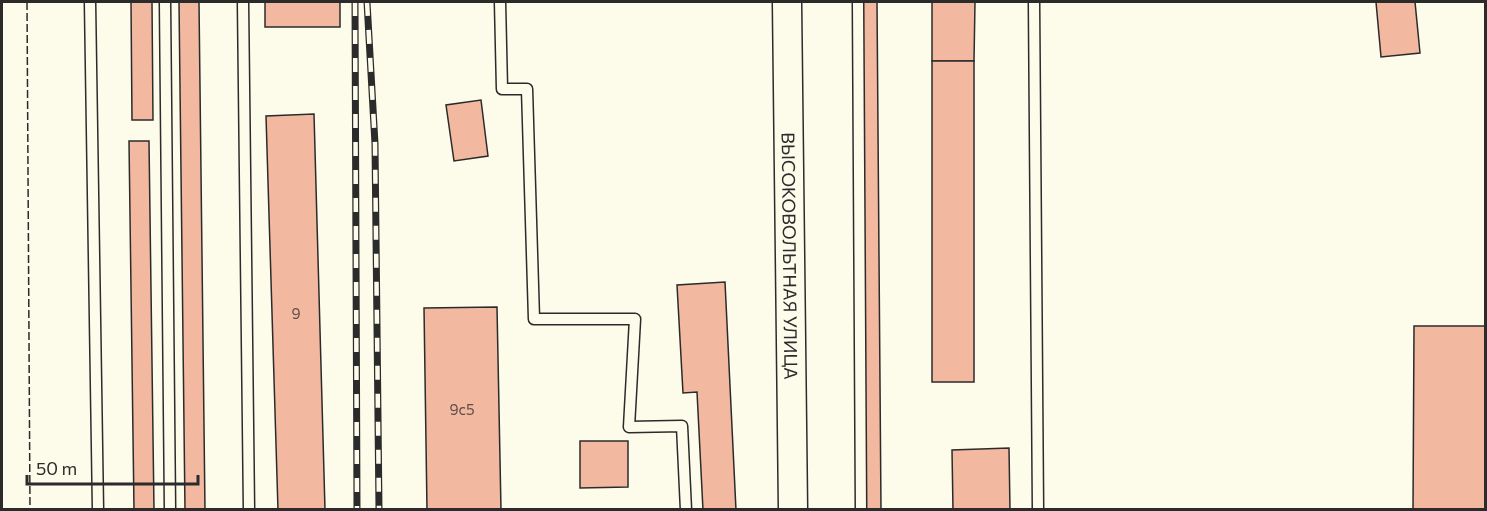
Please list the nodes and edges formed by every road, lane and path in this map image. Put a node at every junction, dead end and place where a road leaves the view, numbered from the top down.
1 (90, 2) edge
2 (165, 2) edge
3 (243, 2) edge
4 (500, 2) edge
5 (787, 2) edge
6 (858, 2) edge
7 (1034, 2) edge
8 (98, 510) edge
9 (170, 510) edge
10 (249, 510) edge
11 (686, 510) edge
12 (793, 510) edge
13 (861, 510) edge
14 (1038, 510) edge

1 - 8 lane
2 - 9 lane
3 - 10 lane
4 - 11 lane
5 - 12 street, ВЫСОКОВОЛЬТНАЯ УЛИЦА
6 - 13 lane
7 - 14 lane

